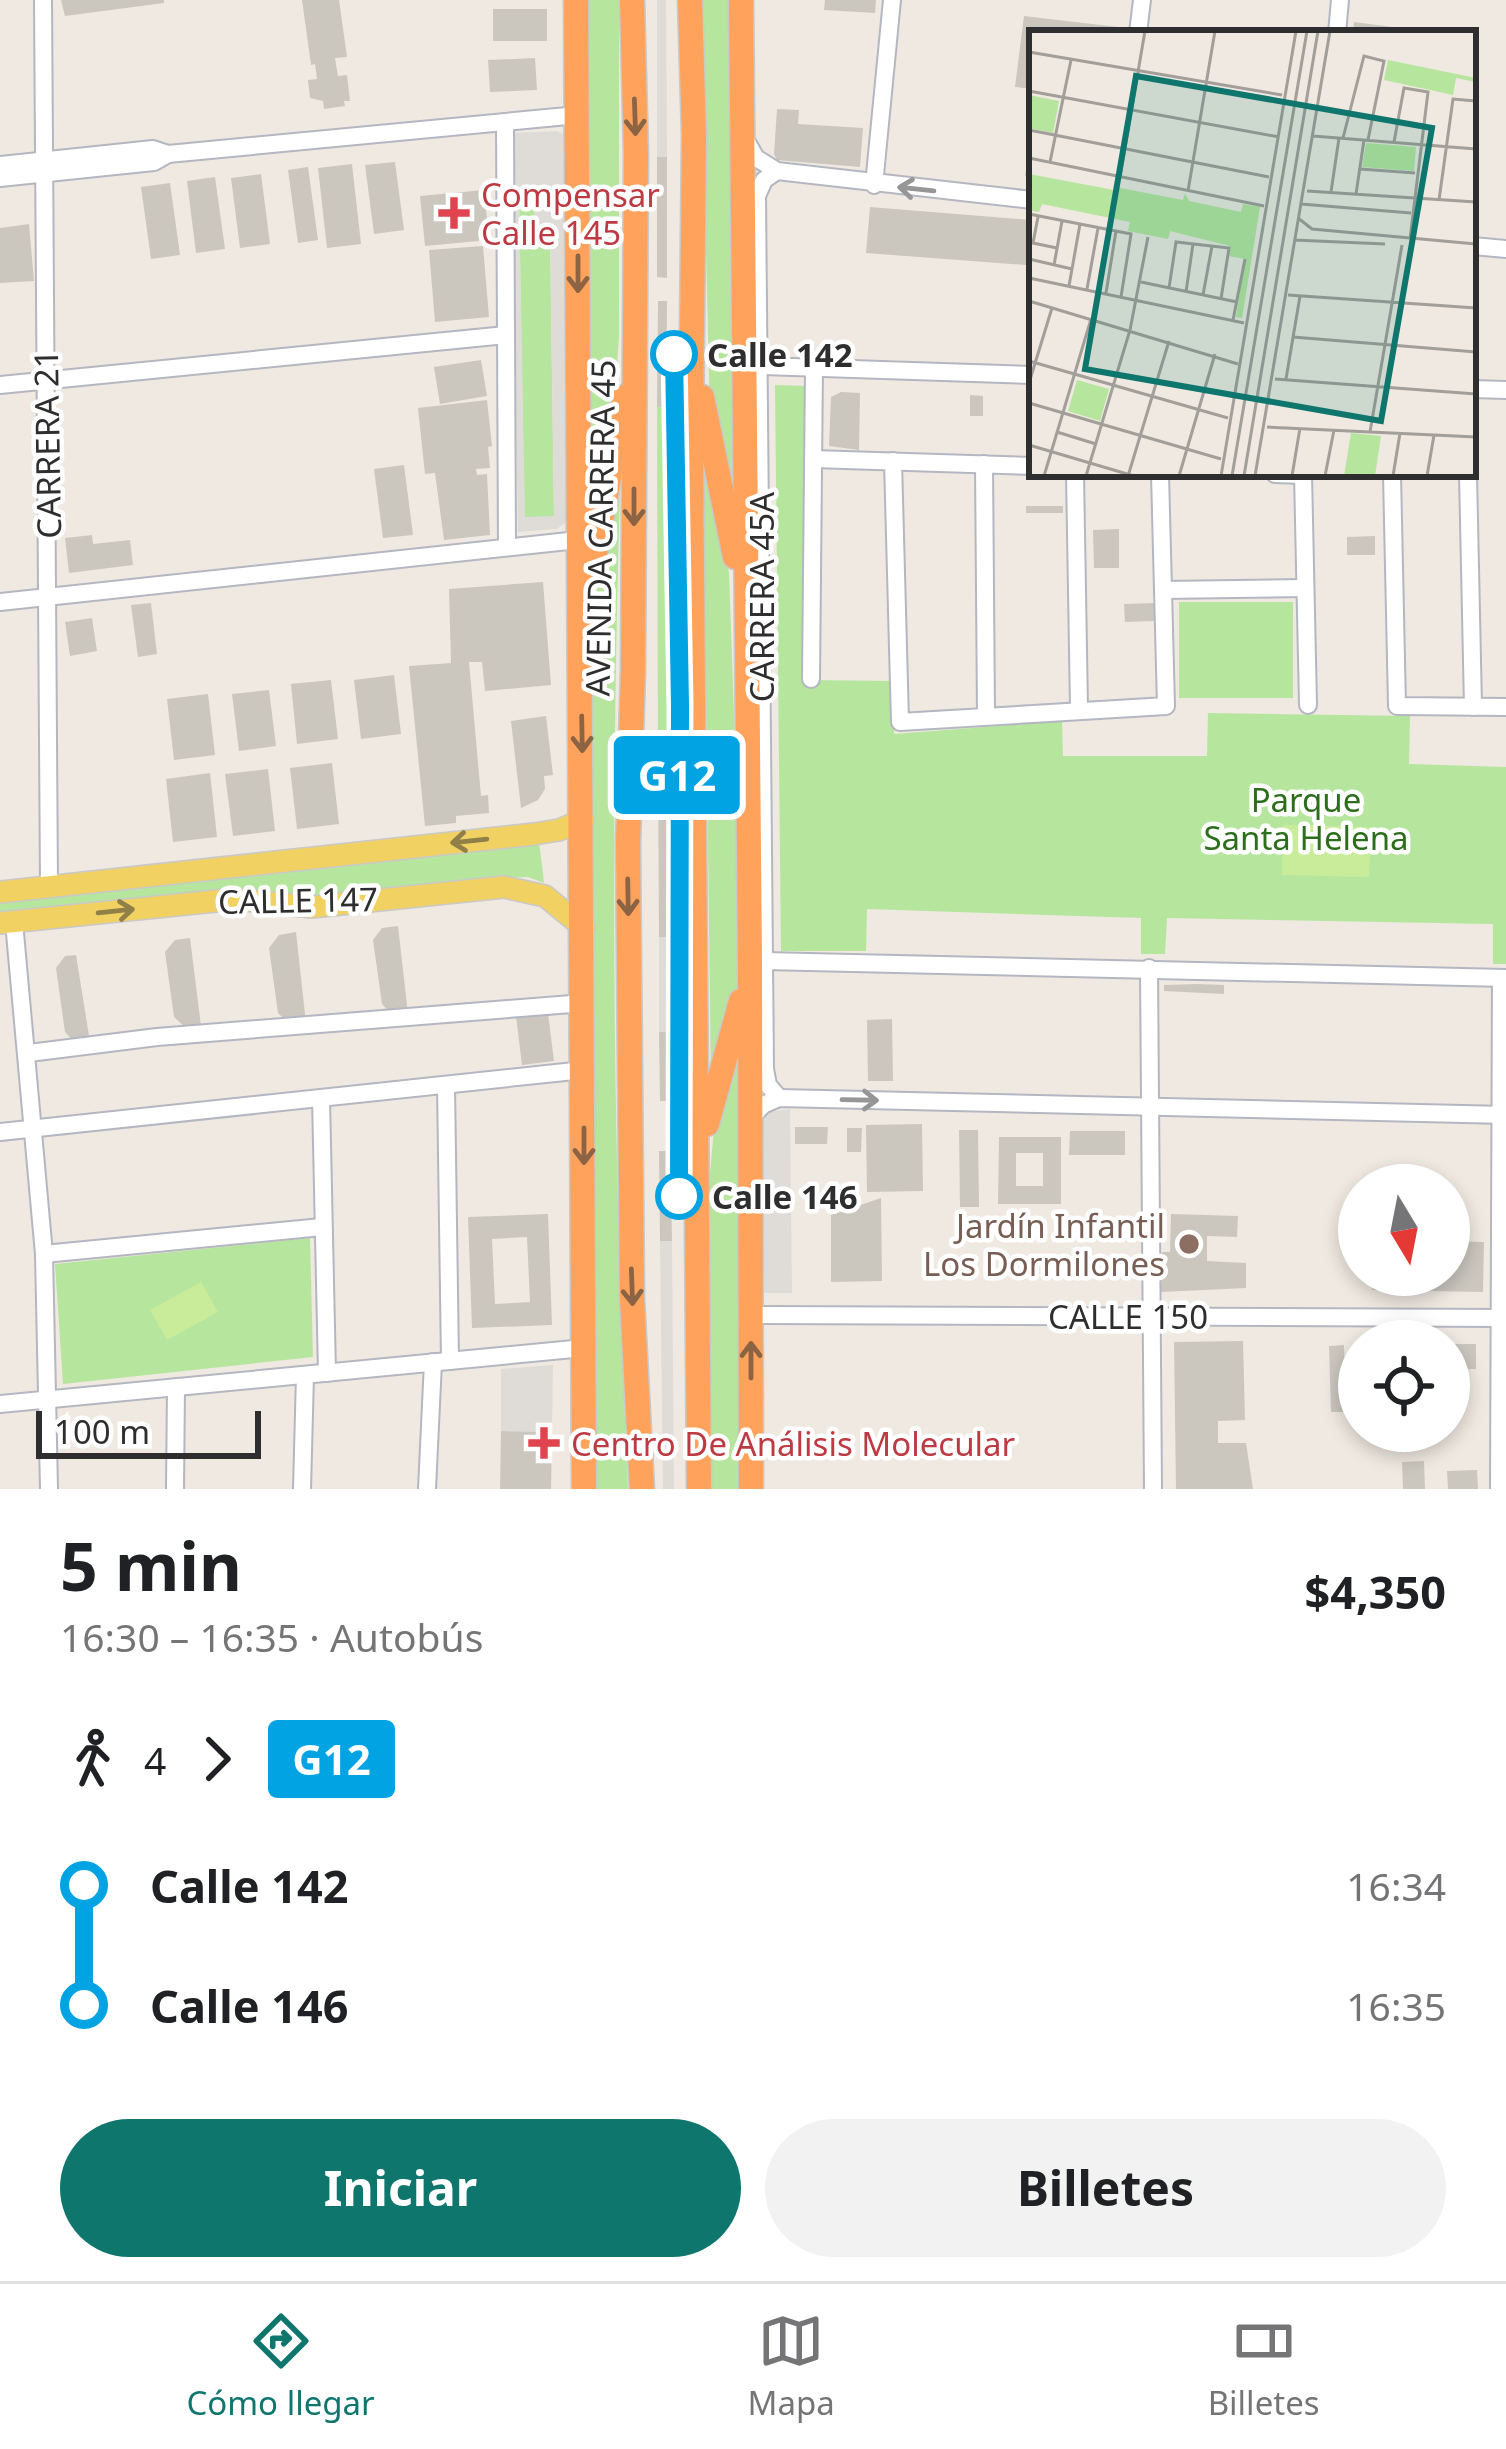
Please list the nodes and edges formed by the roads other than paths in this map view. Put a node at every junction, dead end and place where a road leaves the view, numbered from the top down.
1 (44, 0) edge
2 (576, 0) edge
3 (632, 0) edge
4 (689, 0) edge
5 (741, 0) edge
6 (892, 0) edge
7 (1142, 0) edge
8 (1340, 0) edge
9 (1138, 30) edge
10 (1336, 30) edge
11 (578, 115) junction
12 (505, 122) junction
13 (745, 139) junction
14 (0, 165) edge
15 (45, 167) junction
16 (777, 171) junction
17 (0, 178) edge
18 (874, 185) junction
19 (1029, 200) edge
20 (1476, 246) edge
21 (1506, 249) edge
22 (506, 335) junction
23 (635, 348) junction
24 (692, 351) junction
25 (759, 366) junction
26 (814, 368) junction
27 (1029, 375) edge
28 (46, 380) junction
29 (0, 385) edge
30 (1476, 389) edge
31 (1506, 390) edge
32 (813, 459) junction
33 (893, 461) junction
34 (984, 464) junction
35 (1029, 466) edge
36 (1075, 477) edge
37 (1160, 477) edge
38 (1303, 477) edge
39 (1392, 477) edge
40 (1468, 477) edge
41 (578, 541) junction
42 (507, 548) junction
43 (1305, 588) junction
44 (1163, 590) junction
45 (49, 596) junction
46 (0, 602) edge
47 (745, 606) junction
48 (581, 649) junction
49 (811, 679) dead end
50 (1309, 705) dead end
51 (1473, 707) junction
52 (1506, 707) edge
53 (1079, 708) junction
54 (986, 714) junction
55 (583, 820) junction
56 (49, 887) junction
57 (0, 892) edge
58 (7, 923) edge
59 (584, 928) junction
60 (757, 959) junction
61 (1149, 968) junction
62 (1503, 978) edge
63 (584, 1003) junction
64 (28, 1053) junction
65 (584, 1070) junction
66 (446, 1085) junction
67 (320, 1098) junction
68 (779, 1098) junction
69 (1150, 1107) junction
70 (1502, 1114) edge
71 (751, 1118) junction
72 (34, 1128) junction
73 (0, 1132) edge
74 (700, 1162) junction
75 (1502, 1217) edge
76 (322, 1227) junction
77 (44, 1254) junction
78 (751, 1315) junction
79 (1152, 1316) junction
80 (1502, 1318) edge
81 (584, 1348) junction
82 (442, 1362) junction
83 (327, 1373) junction
84 (305, 1375) junction
85 (1503, 1377) edge
86 (176, 1387) junction
87 (49, 1400) junction
88 (0, 1404) edge
89 (49, 1489) edge
90 (176, 1489) edge
91 (302, 1489) edge
92 (428, 1489) edge
93 (584, 1489) edge
94 (642, 1489) edge
95 (699, 1489) edge
96 (751, 1489) edge
97 (1153, 1489) edge
98 (1499, 1489) edge

1 - 15 street, CARRERA 21
2 - 11 highway, AVENIDA CARRERA 45
3 -> 23 highway, AVENIDA CARRERA 45
4 - 24 highway
5 - 13 highway
6 - 18 street
7 - 9 street
8 - 10 street
11 - 12 street
11 -> 41 highway, AVENIDA CARRERA 45
12 - 15 street
12 - 22 street
13 - 16 street
13 - 47 highway
14 - 15 street
15 - 17 street
15 - 28 street, CARRERA 21
16 - 18 street
16 - 25 street, CARRERA 45A
19 -> 18 street
20 - 21 street
22 - 28 street
22 - 42 street
23 - 48 highway
23 -> 94 highway, AVENIDA CARRERA 45
24 - 47 highway
24 - 74 highway
25 - 26 street
25 - 60 street, CARRERA 45A
26 - 27 street
26 - 32 street, CARRERA 45A
28 - 29 street
28 - 45 street, CARRERA 21
30 - 31 street
32 - 33 street
32 - 49 street, CARRERA 45A
33 - 34 street
33 - 54 street
34 - 35 street
34 - 54 street
36 - 53 street
37 - 44 street
38 - 43 street
39 - 51 street
40 - 51 street
41 - 42 street
41 - 48 highway, AVENIDA CARRERA 45
42 - 45 street
43 - 44 street
43 - 50 street
44 - 53 street
45 - 46 street
45 - 56 street, CARRERA 21
47 - 60 highway
48 -> 55 highway, AVENIDA CARRERA 45
51 - 52 street
53 - 54 street
55 -> 56 main road, CALLE 147
55 - 59 highway, AVENIDA CARRERA 45
56 - 57 main road, CALLE 147
58 -> 59 main road, CALLE 147
58 - 64 street
59 - 63 highway, AVENIDA CARRERA 45
60 - 61 street
60 - 68 street, CARRERA 45A
60 - 71 highway
60 - 74 highway
61 - 62 street
61 - 69 street
62 - 70 street
63 - 64 street
63 - 65 highway, AVENIDA CARRERA 45
64 - 72 street
65 - 66 street
65 -> 81 highway, AVENIDA CARRERA 45
66 - 67 street
66 - 82 street
67 - 72 street
67 - 76 street
68 -> 69 street
68 - 71 street
69 - 70 street
69 - 79 street
70 - 75 street
71 - 78 highway
72 - 73 street
72 - 77 street
74 - 95 highway
75 - 80 street
76 - 77 street
76 - 83 street
77 - 87 street
78 - 79 street, CALLE 150
96 -> 78 highway
79 - 80 street, CALLE 150
79 - 97 street
80 - 85 street
81 - 82 street
81 - 93 highway, AVENIDA CARRERA 45
82 - 83 street
82 - 92 street
83 - 84 street
84 - 86 street
84 - 91 street
85 - 98 street
86 - 87 street
86 - 90 street
87 - 88 street
87 - 89 street

